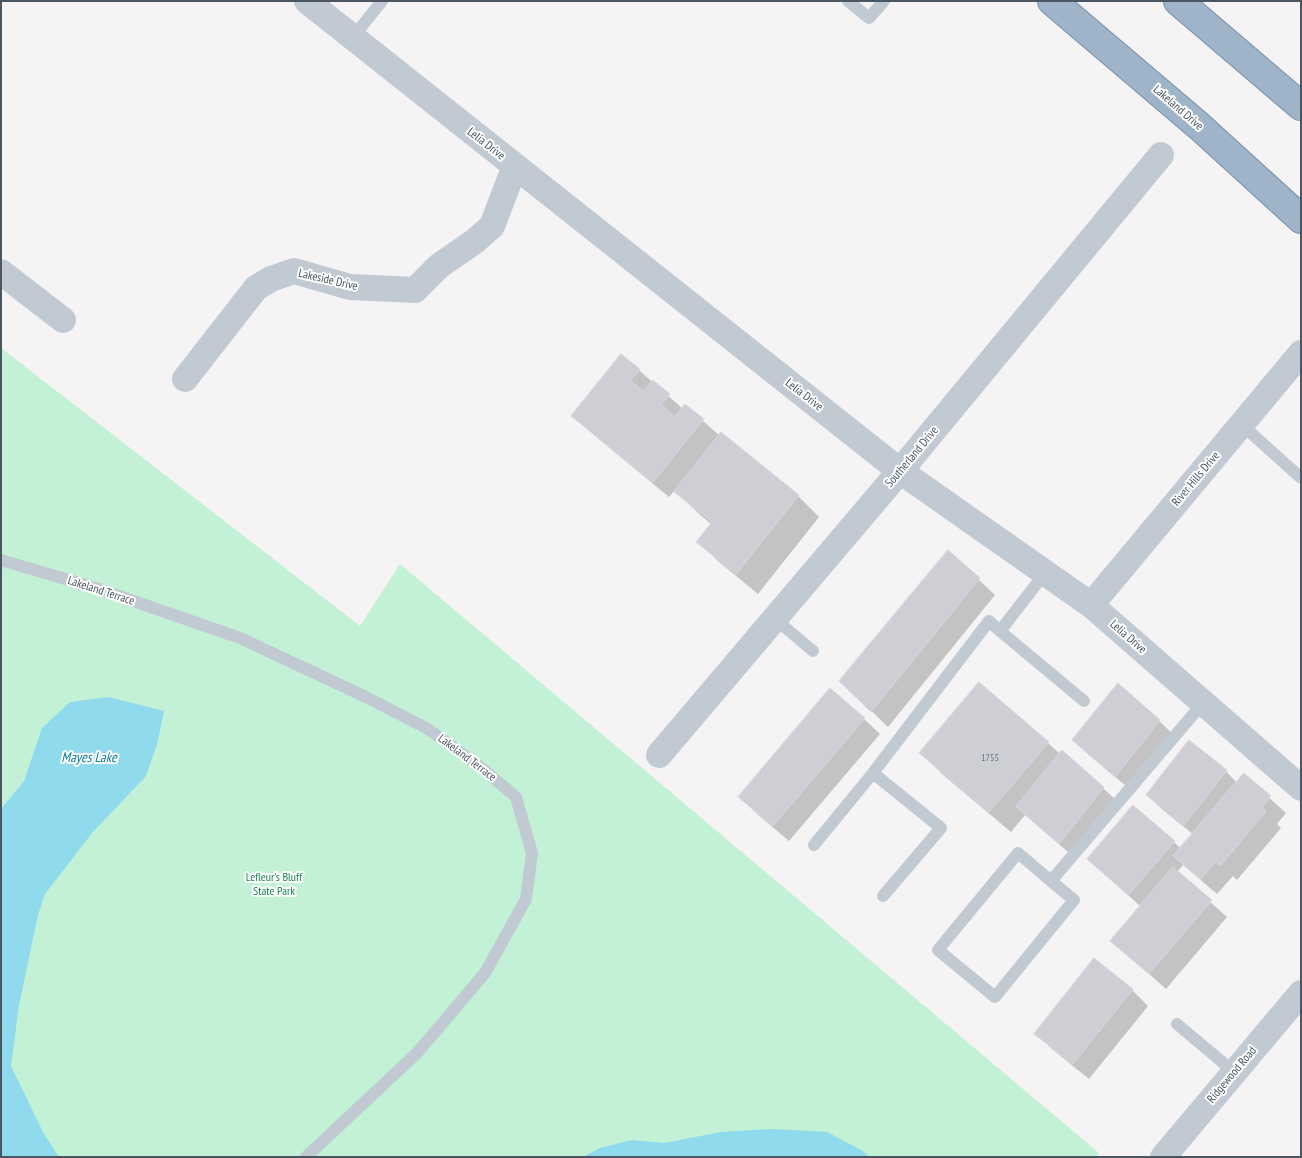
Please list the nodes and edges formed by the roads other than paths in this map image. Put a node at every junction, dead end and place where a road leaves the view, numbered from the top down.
1 (307, 1) edge
2 (382, 1) edge
3 (848, 1) edge
4 (884, 1) edge
5 (1052, 1) edge
6 (1178, 1) edge
7 (353, 38) junction
8 (1301, 106) edge
9 (1161, 155) dead end
10 (515, 166) junction
11 (1301, 219) edge
12 (1, 272) edge
13 (63, 320) dead end
14 (1301, 353) edge
15 (186, 379) dead end
16 (1242, 425) junction
17 (900, 471) junction
18 (1301, 477) edge
19 (1, 560) edge
20 (1045, 573) junction
21 (1091, 605) junction
22 (775, 619) junction
23 (1000, 631) junction
24 (813, 651) dead end
25 (1084, 701) dead end
26 (1203, 703) junction
27 (659, 755) dead end
28 (873, 773) junction
29 (1301, 788) edge
30 (814, 845) dead end
31 (1051, 881) junction
32 (883, 896) dead end
33 (1301, 993) edge
34 (1177, 1024) dead end
35 (1234, 1072) junction
36 (306, 1157) edge
37 (1163, 1157) edge

1 - 7 street, Lelia Drive
2 - 7 lane
3 - 4 lane
5 - 11 highway, Lakeland Drive
6 - 8 highway
7 - 10 street, Lelia Drive
9 - 17 street, Southerland Drive
10 - 15 street, Lakeside Drive
10 - 17 street, Lelia Drive
12 - 13 street
14 - 16 street, River Hills Drive
16 - 18 lane
16 - 21 street, River Hills Drive
17 - 20 street, Lelia Drive
17 - 22 street, Southerland Drive
19 - 36 lane, Lakeland Terrace
20 - 21 street, Lelia Drive
20 - 23 lane
21 - 26 street, Lelia Drive
22 - 24 lane
22 - 27 street, Southerland Drive
23 - 25 lane
23 - 28 lane
26 - 29 street, Lelia Drive
26 - 31 lane
28 - 30 lane
28 - 32 lane
31 - 31 lane
33 - 35 street, Ridgewood Road
34 - 35 lane
35 - 37 street, Ridgewood Road

